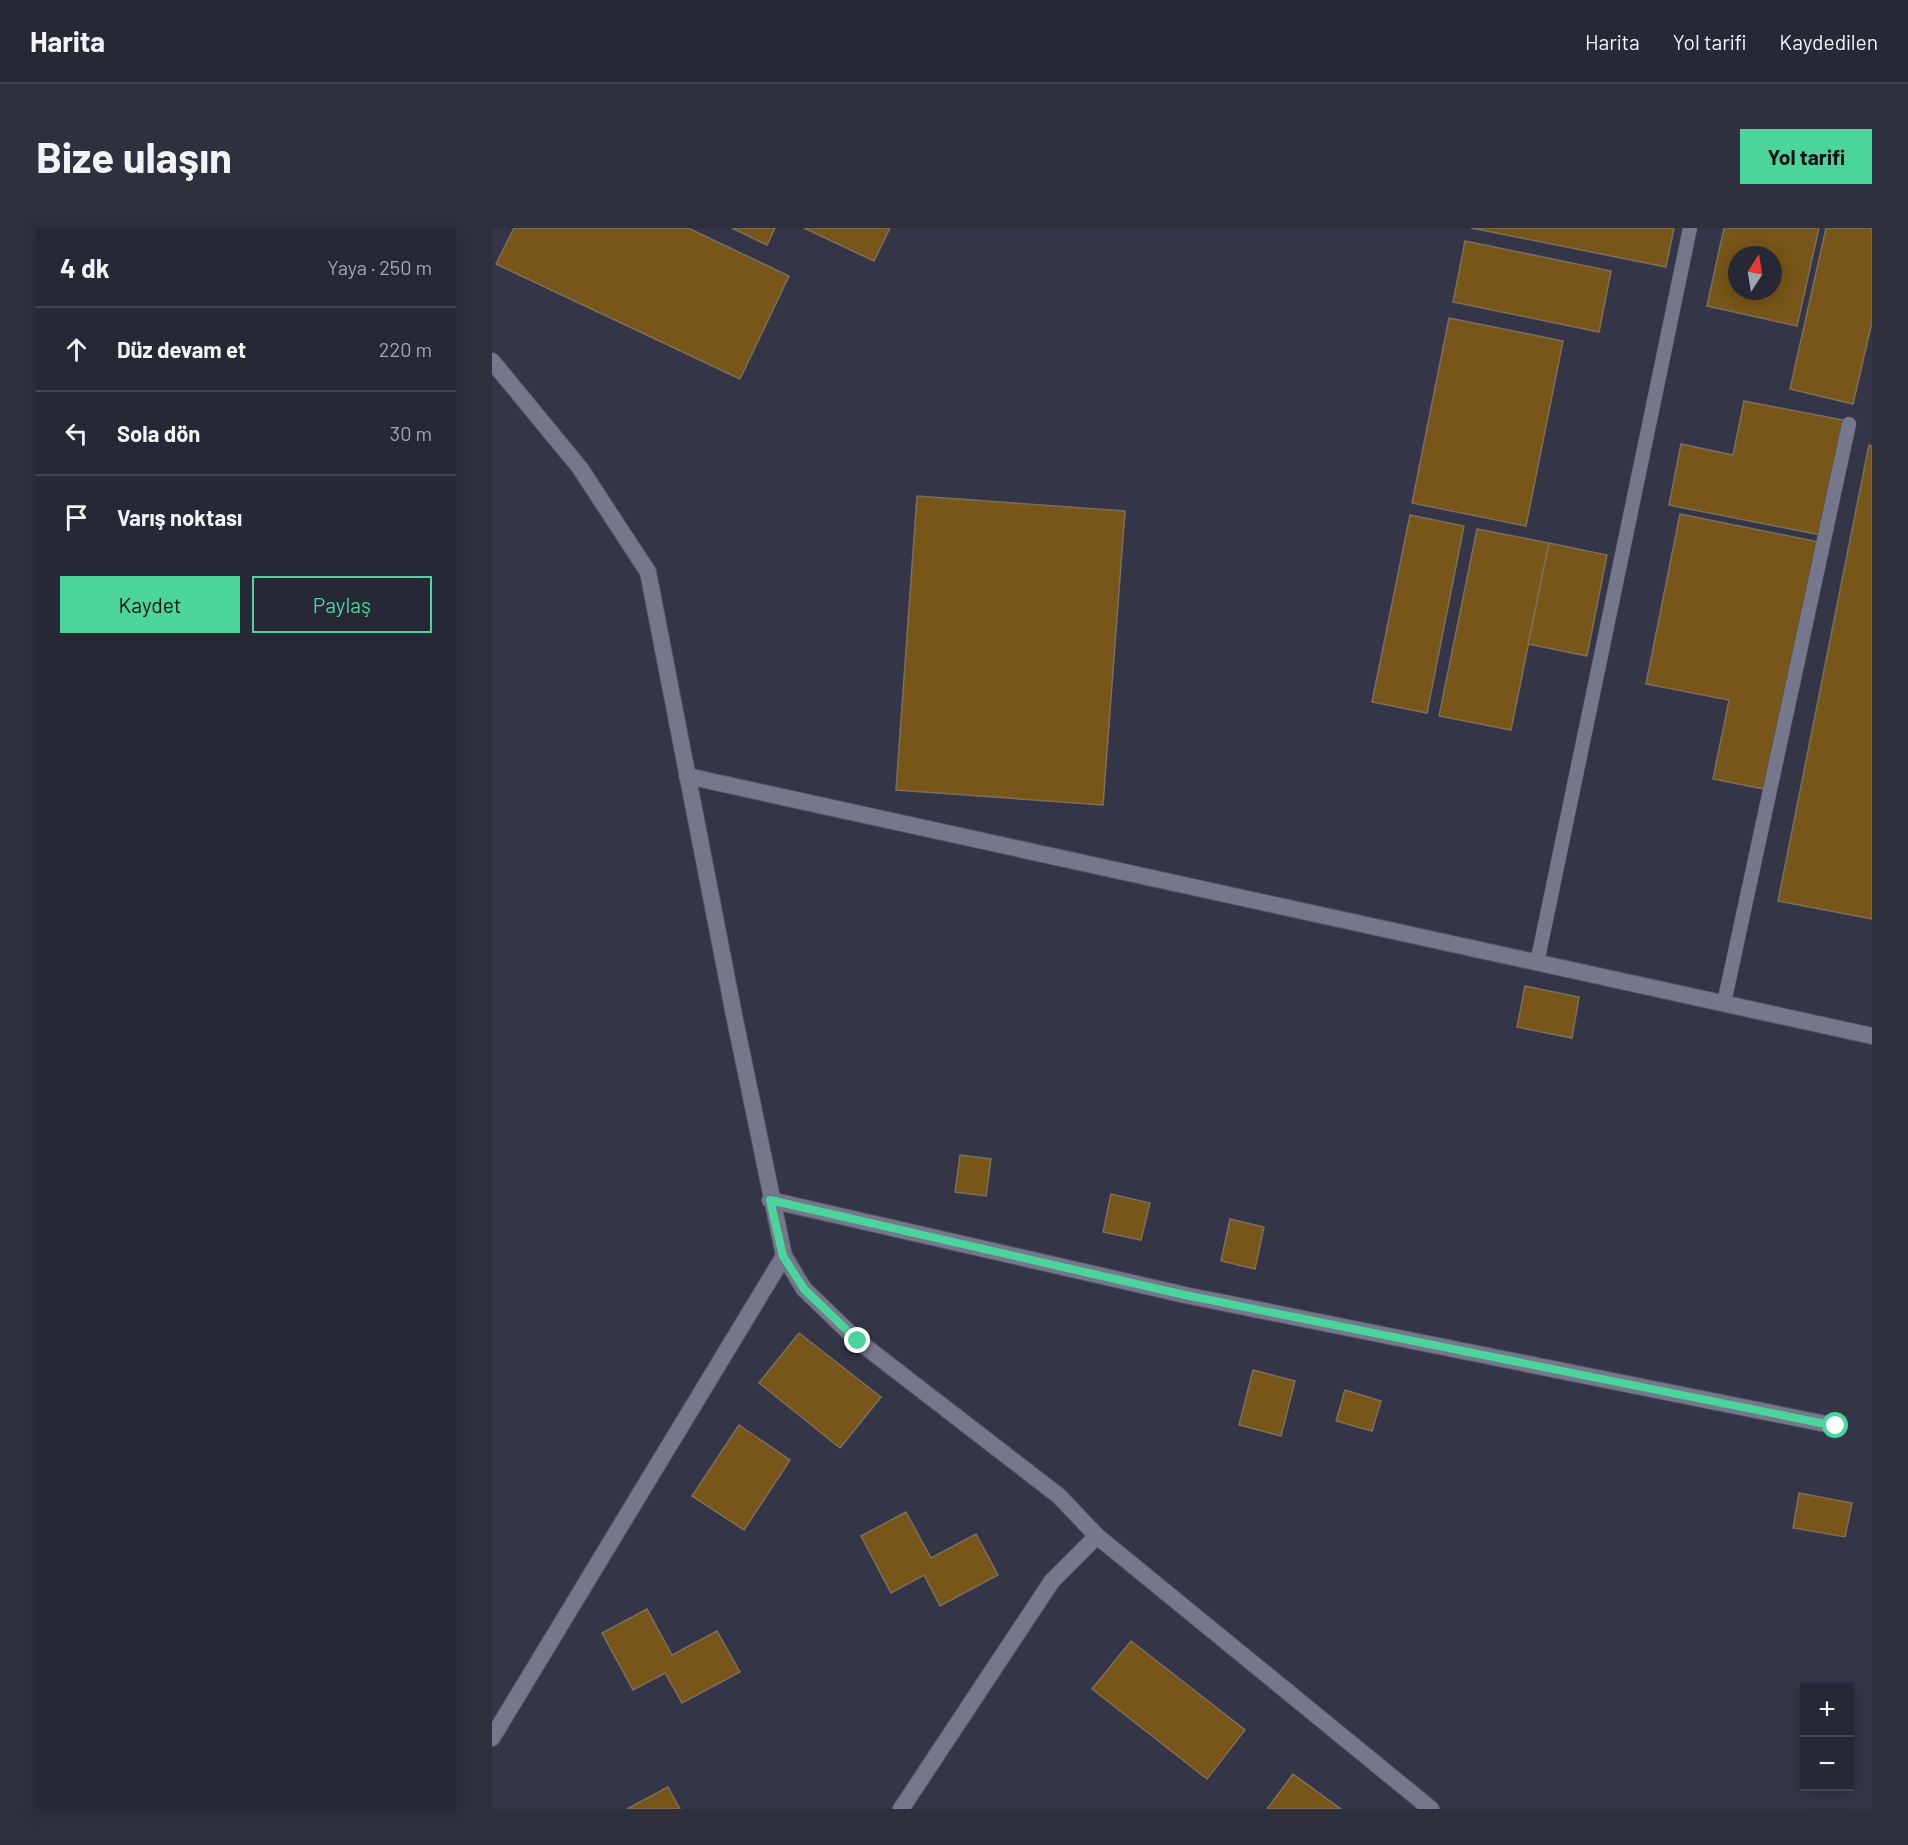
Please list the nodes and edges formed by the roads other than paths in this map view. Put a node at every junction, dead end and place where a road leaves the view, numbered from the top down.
1 (1690, 228) edge
2 (492, 361) edge
3 (1849, 424) dead end
4 (687, 776) junction
5 (1538, 963) junction
6 (1724, 1003) junction
7 (1872, 1036) edge
8 (770, 1200) junction
9 (783, 1256) junction
10 (1836, 1426) dead end
11 (1097, 1536) junction
12 (492, 1738) edge
13 (901, 1809) edge
14 (1431, 1809) edge

1 - 5 lane
2 - 4 street
3 - 6 lane
4 - 5 street
4 - 8 street
5 - 6 street
6 - 7 street
8 - 9 street
8 - 10 street
9 - 11 street
9 - 12 street
11 - 13 street
11 - 14 street

